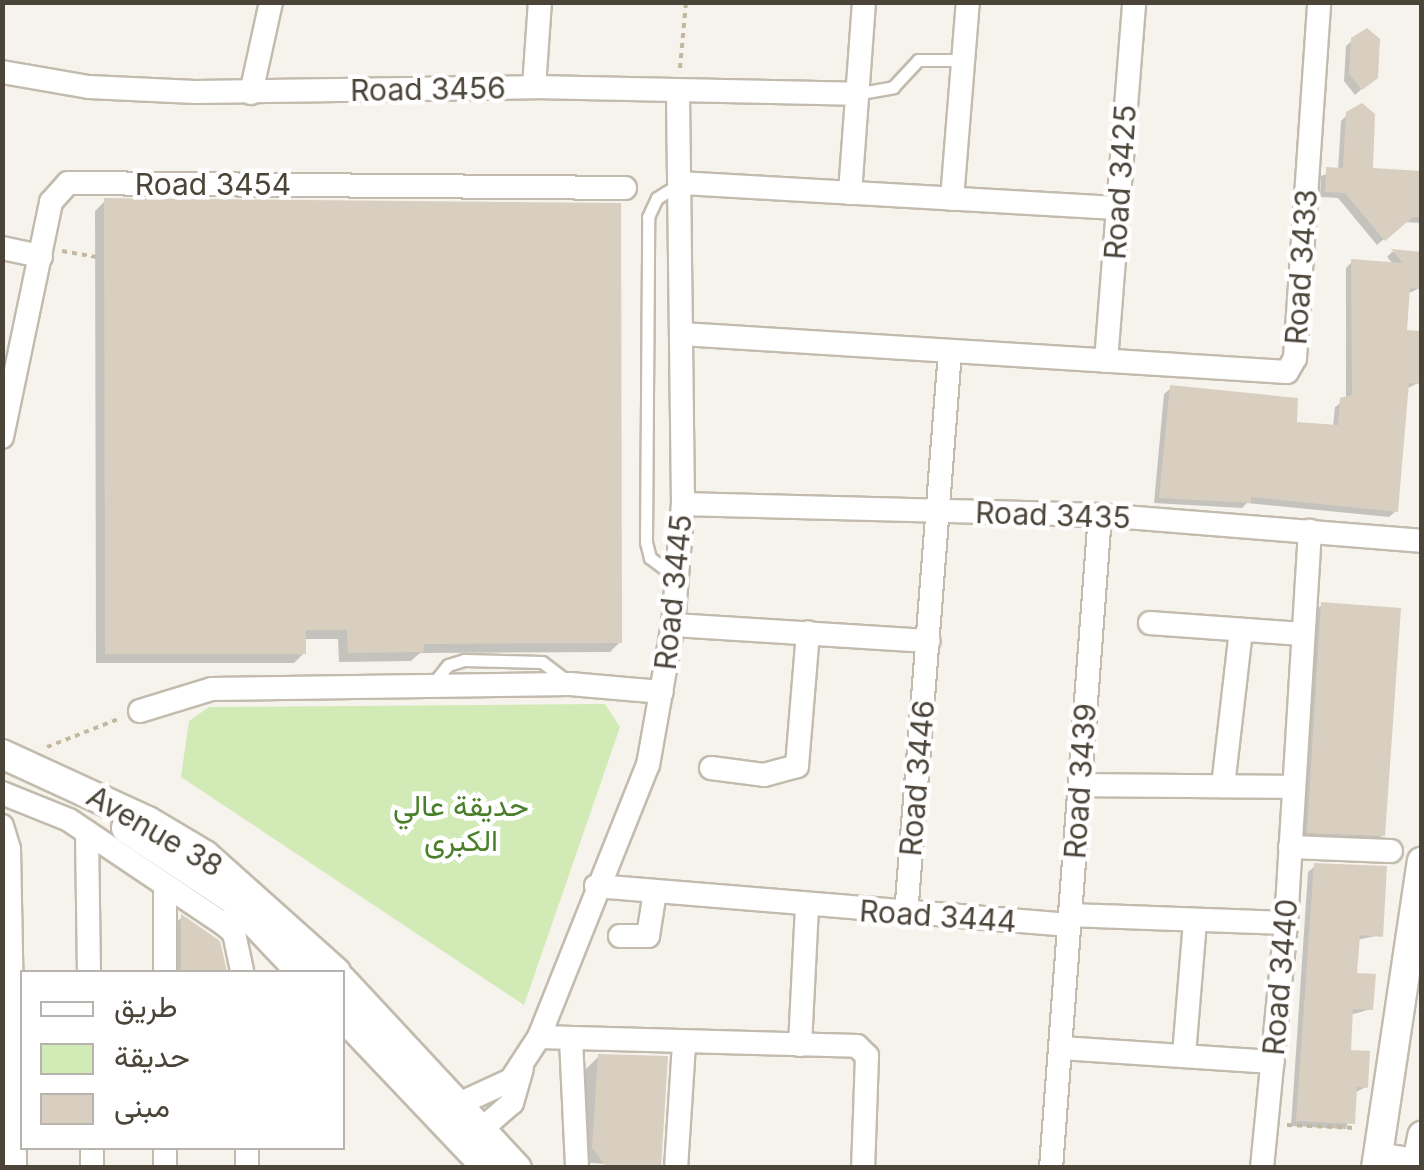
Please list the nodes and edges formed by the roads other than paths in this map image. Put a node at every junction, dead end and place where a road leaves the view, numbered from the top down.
1 (271, 2) edge
2 (540, 2) edge
3 (864, 2) edge
4 (968, 2) edge
5 (1134, 2) edge
6 (1319, 2) edge
7 (964, 60) junction
8 (2, 72) edge
9 (534, 87) junction
10 (678, 91) junction
11 (251, 93) junction
12 (855, 94) junction
13 (681, 182) junction
14 (624, 188) dead end
15 (850, 192) junction
16 (952, 199) junction
17 (1118, 208) junction
18 (2, 248) edge
19 (42, 252) junction
20 (682, 334) junction
21 (950, 352) junction
22 (1106, 360) junction
23 (2, 437) edge
24 (684, 504) junction
25 (938, 511) junction
26 (1100, 515) junction
27 (1310, 531) junction
28 (1422, 540) edge
29 (677, 578) junction
30 (1150, 623) dead end
31 (673, 625) junction
32 (1241, 630) junction
33 (808, 632) junction
34 (1302, 634) junction
35 (928, 642) junction
36 (662, 692) junction
37 (140, 711) road end
38 (2, 754) edge
39 (711, 768) dead end
40 (2, 770) edge
41 (1080, 785) junction
42 (1223, 786) junction
43 (1294, 787) junction
44 (2, 792) edge
45 (2, 826) edge
46 (87, 832) junction
47 (1290, 847) junction
48 (1391, 851) dead end
49 (1422, 862) edge
50 (165, 886) junction
51 (596, 886) junction
52 (655, 892) junction
53 (232, 899) junction
54 (807, 906) junction
55 (906, 915) junction
56 (1070, 920) junction
57 (1194, 920) junction
58 (1286, 923) junction
59 (620, 936) dead end
60 (278, 939) edge
61 (89, 970) edge
62 (165, 970) edge
63 (242, 970) edge
64 (254, 970) edge
65 (301, 970) edge
66 (332, 970) edge
67 (345, 984) edge
68 (345, 1018) edge
69 (538, 1037) junction
70 (571, 1039) junction
71 (684, 1044) junction
72 (800, 1045) junction
73 (1061, 1048) junction
74 (1184, 1055) junction
75 (1273, 1062) junction
76 (522, 1065) junction
77 (456, 1115) junction
78 (484, 1127) junction
79 (1378, 1150) edge
80 (1419, 1156) edge
81 (15, 1168) edge
82 (487, 1168) edge
83 (517, 1168) edge
84 (577, 1168) edge
85 (676, 1168) edge
86 (864, 1168) edge
87 (1051, 1168) edge
88 (1262, 1168) edge

1 - 11 street
2 - 9 street
3 - 12 street
4 - 7 street
5 - 17 street, Road 3425
6 - 22 street, Road 3433
7 - 12 lane
7 - 16 street
8 - 11 street, Road 3456
9 - 10 street, Road 3456
9 - 11 street, Road 3456
10 - 12 street, Road 3456
10 - 13 street, Road 3445
12 - 15 street
13 - 15 street
13 - 20 street, Road 3445
13 - 29 lane
14 - 19 street, Road 3454
15 - 16 street
16 - 17 street
17 - 22 street, Road 3425
18 - 19 street
19 - 23 street, Road 3454
20 - 21 street, Road 3433
20 - 24 street, Road 3445
21 - 22 street, Road 3433
21 - 25 street
24 - 25 street, Road 3435
24 - 29 street, Road 3445
25 - 26 street, Road 3435
25 - 35 street, Road 3446
26 - 27 street, Road 3435
26 - 41 street, Road 3439
27 - 28 street, Road 3435
27 - 34 street, Road 3440
29 - 31 street, Road 3445
30 - 32 street
31 - 33 street
31 - 36 street, Road 3445
32 - 34 street
32 - 42 street
33 - 35 street
33 - 39 street
34 - 43 street, Road 3440
35 - 55 street, Road 3446
36 - 37 street
36 - 51 street, Road 3445
38 - 60 street, Avenue 38
40 - 53 street, Avenue 38
41 - 42 street
41 - 56 street, Road 3439
42 - 43 street
43 - 47 street, Road 3440
44 - 46 street
45 - 81 street
46 - 50 street
46 - 61 street
47 - 48 street
47 - 58 street, Road 3440
49 - 79 street
50 - 53 street
50 - 62 street
50 - 63 street
51 - 52 street, Road 3444
51 - 69 street, Road 3445
52 - 54 street, Road 3444
52 - 59 street
53 - 60 street, Avenue 38
54 - 55 street, Road 3444
54 - 72 street
55 - 56 street, Road 3444
56 - 57 street, Road 3444
56 - 73 street, Road 3439
57 - 58 street, Road 3444
57 - 74 street
58 - 75 street, Road 3440
60 - 64 street
60 - 65 street, Avenue 38
60 - 66 street, Avenue 38
67 - 77 street
68 - 77 street
69 - 70 street
69 - 76 street, Road 3445
70 - 71 street
70 - 84 street
71 - 72 street
71 - 85 street
72 - 86 street
73 - 74 street
73 - 87 street, Road 3439
74 - 75 street
75 - 88 street, Road 3440
76 - 77 street
76 - 78 street
77 - 78 street
77 - 82 street
78 - 83 street
79 - 80 street

